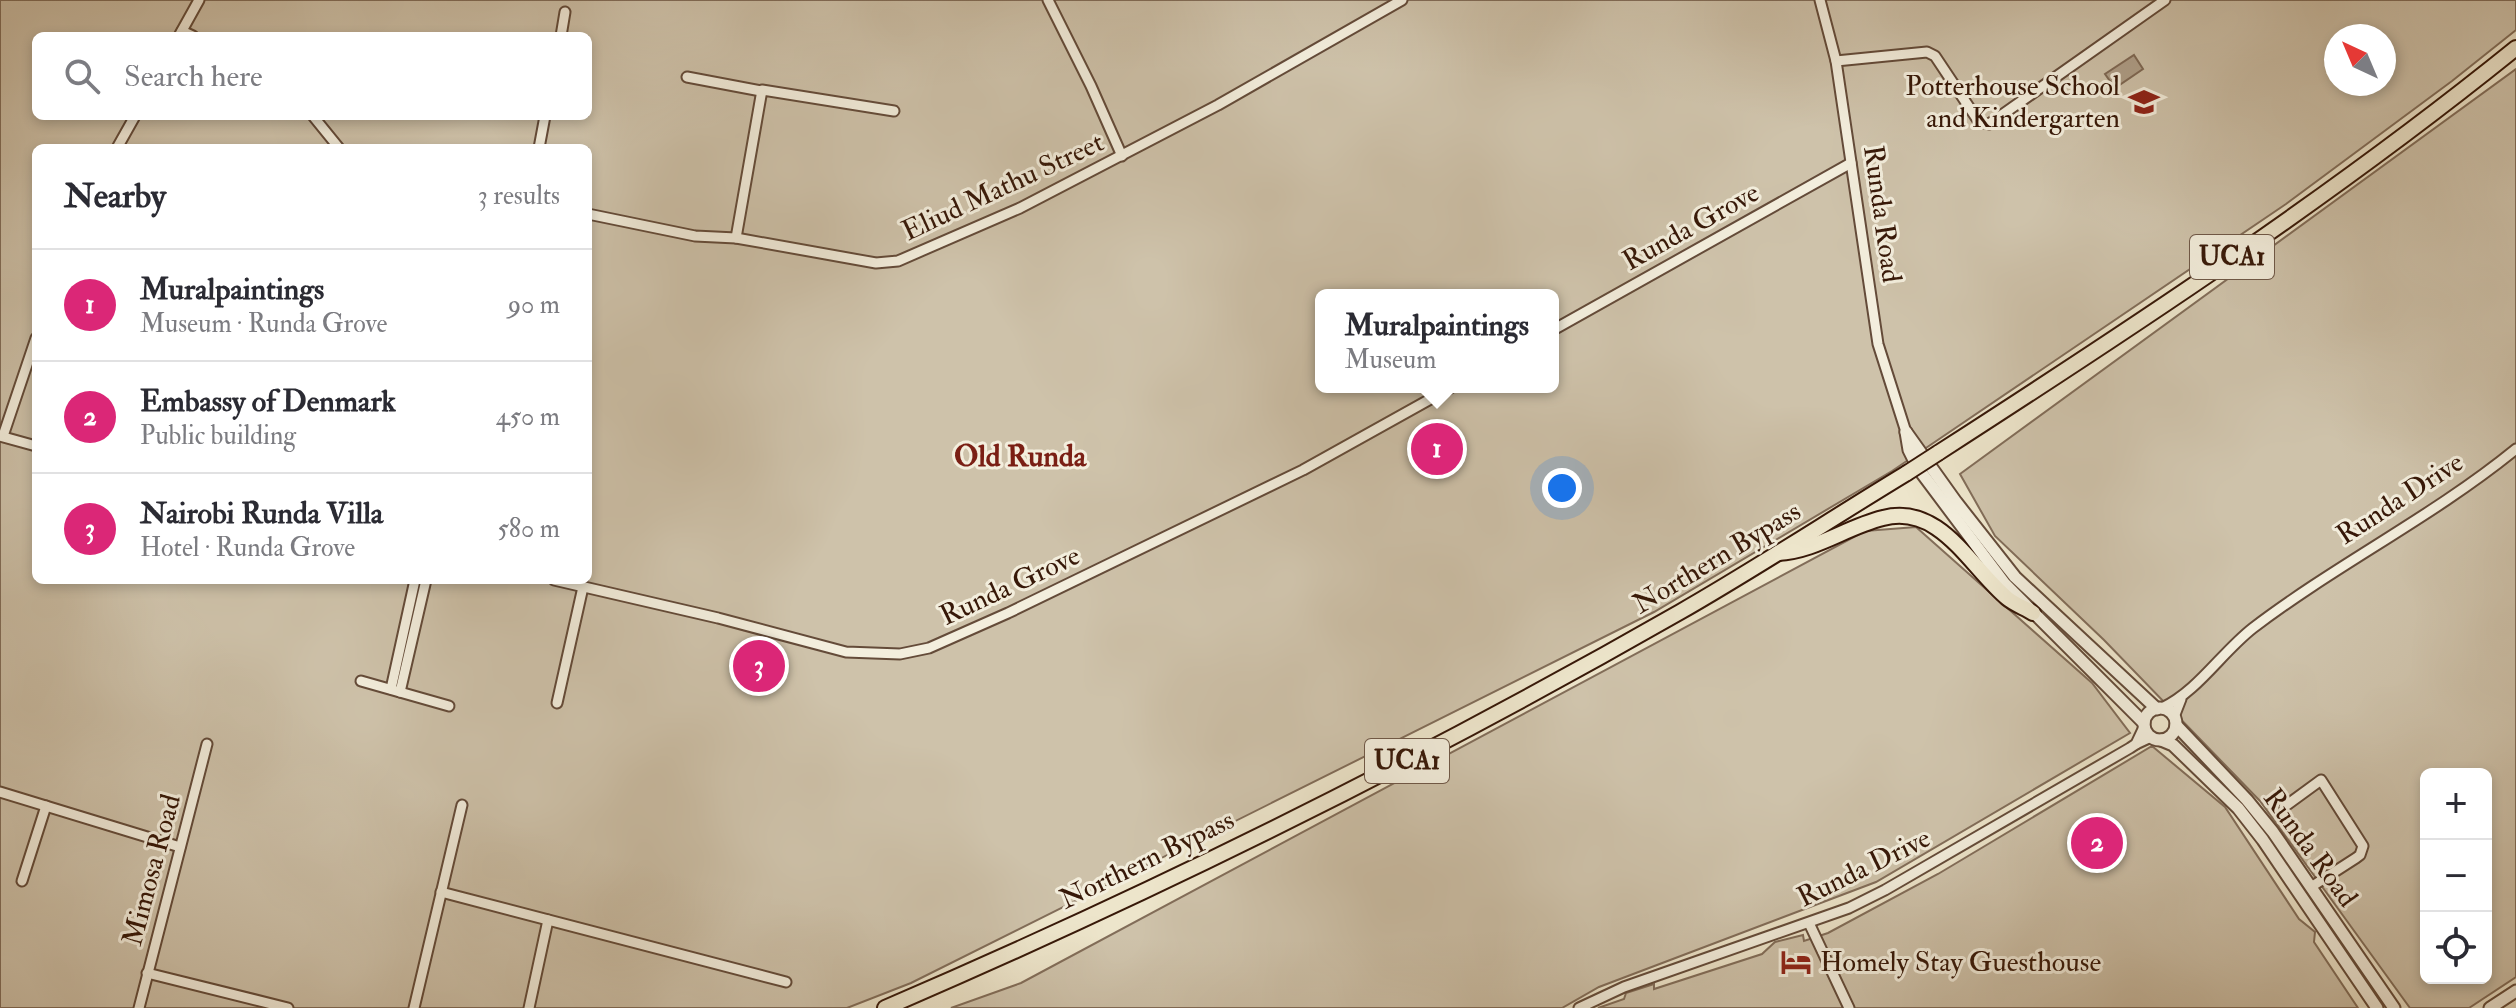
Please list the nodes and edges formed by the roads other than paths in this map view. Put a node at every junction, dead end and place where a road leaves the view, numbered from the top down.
1 (199, 0) edge
2 (1048, 0) edge
3 (1402, 0) edge
4 (1820, 0) edge
5 (2165, 0) edge
6 (565, 12) dead end
7 (181, 32) edge
8 (562, 32) edge
9 (2516, 48) edge
10 (1836, 61) junction
11 (687, 77) dead end
12 (761, 91) junction
13 (894, 111) dead end
14 (133, 120) edge
15 (316, 120) edge
16 (544, 120) edge
17 (119, 144) edge
18 (336, 144) edge
19 (540, 144) edge
20 (1122, 156) junction
21 (1851, 163) junction
22 (592, 215) edge
23 (736, 238) junction
24 (1559, 327) edge
25 (32, 349) edge
26 (1441, 393) edge
27 (1906, 432) junction
28 (1, 436) edge
29 (32, 445) edge
30 (2516, 449) edge
31 (1775, 554) junction
32 (414, 584) edge
33 (425, 584) edge
34 (571, 584) edge
35 (583, 587) junction
36 (2033, 613) junction
37 (361, 681) dead end
38 (396, 690) junction
39 (2181, 699) junction
40 (557, 703) dead end
41 (449, 706) dead end
42 (2159, 709) junction
43 (2175, 721) junction
44 (2150, 732) junction
45 (207, 744) dead end
46 (0, 792) edge
47 (462, 805) dead end
48 (46, 806) junction
49 (2284, 807) dead end
50 (180, 847) junction
51 (22, 881) dead end
52 (2311, 887) junction
53 (441, 892) junction
54 (548, 920) junction
55 (1809, 923) junction
56 (147, 973) junction
57 (786, 982) dead end
58 (2516, 991) edge
59 (139, 1008) edge
60 (288, 1008) edge
61 (414, 1008) edge
62 (529, 1008) edge
63 (885, 1008) edge
64 (1579, 1008) edge
65 (1849, 1008) edge
66 (2377, 1008) edge
67 (2394, 1008) edge
68 (2490, 1008) edge

1 - 7 street
2 - 20 street
3 - 20 street, Eliud Mathu Street
4 - 10 street, Runda Road
5 - 10 street
6 - 8 street
9 - 31 main road, Northern Bypass / UCA1, bridge
10 - 21 street, Runda Road
11 - 12 street
12 - 13 street
12 - 23 street
14 - 17 street
15 - 18 street
16 - 19 street
20 - 23 street, Eliud Mathu Street
21 - 24 street, Runda Grove
21 - 27 street, Runda Road
22 - 23 street, Eliud Mathu Street
25 - 28 street
26 - 35 street, Runda Grove
27 - 36 street, Runda Road
27 - 42 street, Runda Road
28 - 29 street
30 - 39 street, Runda Drive
31 - 36 main road
31 - 63 main road, Northern Bypass / UCA1
32 - 38 street
33 - 38 street
34 - 35 street, Runda Grove
35 - 40 street
36 - 44 street, Runda Road
37 - 38 street
38 - 41 street
39 - 42 street, Runda Drive
39 - 43 street
42 - 43 street
42 - 44 street, Runda Drive
43 - 44 street, Runda Drive
43 - 52 street, Runda Road
44 - 55 street, Runda Drive
44 - 66 street, Runda Road
45 - 50 street, Mimosa Road
46 - 48 street
47 - 53 street
48 - 50 street
48 - 51 street
49 - 52 street
50 - 56 street, Mimosa Road
52 - 67 street, Runda Road
53 - 54 street
53 - 61 street
54 - 57 street
54 - 62 street
55 - 64 street, Runda Drive
55 - 65 street
56 - 59 street, Mimosa Road
56 - 60 street
58 - 68 street

